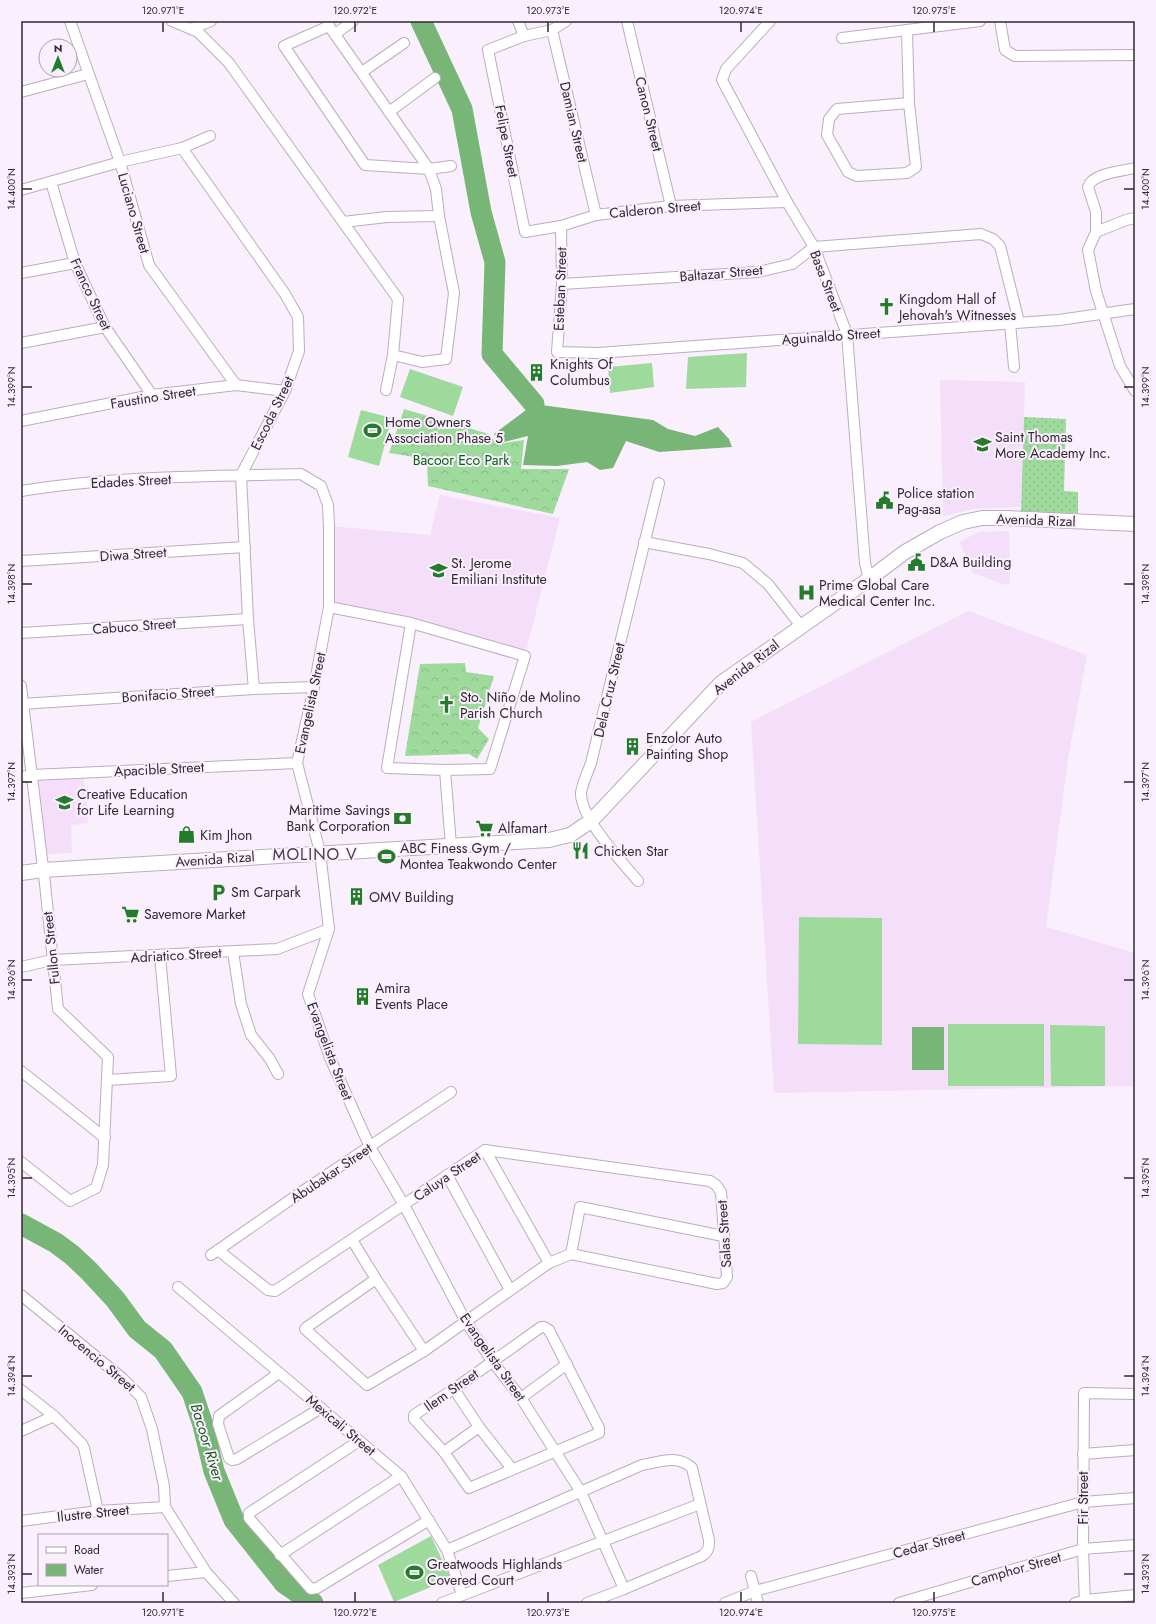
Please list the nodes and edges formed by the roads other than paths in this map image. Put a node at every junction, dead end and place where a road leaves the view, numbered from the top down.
1 (70, 21) edge
2 (172, 21) edge
3 (211, 21) edge
4 (353, 21) edge
5 (518, 21) edge
6 (566, 21) edge
7 (626, 21) edge
8 (770, 21) edge
9 (980, 21) edge
10 (1000, 21) edge
11 (330, 27) edge
12 (191, 29) junction
13 (552, 30) junction
14 (907, 30) junction
15 (524, 36) junction
16 (842, 38) dead end
17 (404, 43) dead end
18 (1135, 55) edge
19 (362, 72) junction
20 (88, 74) junction
21 (435, 78) dead end
22 (21, 92) edge
23 (909, 103) junction
24 (389, 112) junction
25 (210, 136) dead end
26 (182, 148) junction
27 (120, 162) junction
28 (451, 166) dead end
29 (429, 168) junction
30 (1135, 168) edge
31 (51, 182) junction
32 (21, 190) edge
33 (787, 202) junction
34 (671, 206) junction
35 (596, 215) junction
36 (439, 216) junction
37 (1135, 218) edge
38 (343, 222) junction
39 (561, 226) junction
40 (525, 232) joint
41 (1096, 232) junction
42 (814, 247) junction
43 (75, 263) junction
44 (21, 273) edge
45 (562, 284) junction
46 (1135, 309) edge
47 (1104, 313) junction
48 (1014, 323) junction
49 (105, 327) junction
50 (847, 334) junction
51 (21, 343) edge
52 (557, 352) joint
53 (393, 355) junction
54 (1014, 367) dead end
55 (236, 385) junction
56 (386, 390) dead end
57 (1135, 390) edge
58 (286, 391) junction
59 (152, 396) junction
60 (21, 421) edge
61 (241, 475) junction
62 (659, 483) dead end
63 (21, 491) edge
64 (1135, 524) edge
65 (644, 542) junction
66 (245, 547) junction
67 (21, 561) edge
68 (869, 579) junction
69 (329, 607) junction
70 (248, 619) junction
71 (411, 623) junction
72 (801, 626) junction
73 (21, 633) edge
74 (21, 686) edge
75 (314, 687) junction
76 (254, 689) junction
77 (22, 704) edge
78 (297, 763) junction
79 (445, 770) junction
80 (32, 775) junction
81 (21, 777) edge
82 (591, 821) junction
83 (451, 846) junction
84 (320, 852) junction
85 (43, 870) junction
86 (21, 873) edge
87 (638, 881) dead end
88 (329, 929) junction
89 (233, 952) junction
90 (160, 956) junction
91 (52, 960) junction
92 (21, 967) edge
93 (21, 1071) edge
94 (278, 1074) dead end
95 (107, 1080) junction
96 (451, 1092) dead end
97 (105, 1138) junction
98 (370, 1147) junction
99 (485, 1150) junction
100 (21, 1162) edge
101 (447, 1175) junction
102 (716, 1185) joint
103 (404, 1205) junction
104 (723, 1236) junction
105 (352, 1240) junction
106 (571, 1254) junction
107 (548, 1263) junction
108 (376, 1279) junction
109 (178, 1287) dead end
110 (510, 1290) junction
111 (275, 1291) joint
112 (21, 1295) edge
113 (466, 1322) junction
114 (424, 1351) junction
115 (492, 1361) junction
116 (567, 1364) junction
117 (279, 1374) junction
118 (454, 1388) junction
119 (21, 1390) edge
120 (1135, 1394) edge
121 (521, 1398) junction
122 (321, 1408) junction
123 (54, 1416) junction
124 (480, 1427) junction
125 (21, 1431) edge
126 (359, 1441) junction
127 (1135, 1450) edge
128 (444, 1452) junction
129 (557, 1452) junction
130 (1084, 1454) junction
131 (512, 1469) junction
132 (401, 1476) junction
133 (582, 1492) junction
134 (1135, 1498) edge
135 (1083, 1502) junction
136 (700, 1504) junction
137 (165, 1507) junction
138 (98, 1511) junction
139 (429, 1520) junction
140 (21, 1521) edge
141 (603, 1541) junction
142 (1135, 1545) edge
143 (1083, 1549) junction
144 (447, 1550) junction
145 (280, 1555) junction
146 (206, 1572) junction
147 (168, 1576) edge
148 (751, 1576) dead end
149 (83, 1586) edge
150 (624, 1589) junction
151 (755, 1591) junction
152 (21, 1593) edge
153 (462, 1595) junction
154 (1135, 1595) edge
155 (1086, 1602) edge
156 (234, 1603) edge
157 (442, 1603) edge
158 (587, 1603) edge
159 (725, 1603) edge
160 (758, 1603) edge
161 (899, 1603) edge
162 (1075, 1603) edge

1 - 20 street, Luciano Street
2 - 12 street
3 - 12 street
4 - 11 street
5 - 15 street
6 - 13 street
7 - 34 street, Canon Street
8 - 33 street, Basa Street
9 - 14 street
10 - 18 street
11 - 19 street
11 - 29 street
12 - 38 street
13 - 15 street
13 - 35 street, Damian Street
14 - 16 street
14 - 23 street
15 - 40 street, Felipe Street
17 - 19 street
19 - 24 street
20 - 22 street
20 - 27 street, Luciano Street
21 - 24 street
23 - 23 street
24 - 29 street
25 - 26 street
26 - 27 street
26 - 58 street, Escoda Street
27 - 31 street
27 - 55 street, Luciano Street
28 - 29 street
29 - 36 street
30 - 41 street
31 - 32 street
31 - 43 street, Franco Street
33 - 34 street, Calderon Street
33 - 42 street, Basa Street
34 - 35 street, Calderon Street
35 - 39 street, Calderon Street
36 - 38 street
36 - 53 street
37 - 41 street
38 - 53 street
39 - 40 street, Calderon Street
39 - 45 street, Esteban Street
41 - 47 street
42 - 45 street, Baltazar Street
42 - 48 street
42 - 50 street, Basa Street
43 - 44 street
43 - 49 street, Franco Street
45 - 52 street, Esteban Street
46 - 47 street, Aguinaldo Street
47 - 48 street, Aguinaldo Street
47 - 57 street
48 - 50 street, Aguinaldo Street
48 - 54 street
49 - 51 street
49 - 59 street, Franco Street
50 - 52 street, Aguinaldo Street
50 - 68 street, Basa Street
53 - 56 street
55 - 58 street, Faustino Street
55 - 59 street, Faustino Street
58 - 61 street, Escoda Street
59 - 60 street, Faustino Street
61 - 63 street, Edades Street
61 - 66 street
61 - 69 street, Evangelista Street
62 - 65 street, Dela Cruz Street
64 - 68 main road, Avenida Rizal
65 - 72 street
65 - 82 street, Dela Cruz Street
66 - 67 street, Diwa Street
66 - 70 street
68 - 72 main road, Avenida Rizal
69 - 71 street
69 - 75 street, Evangelista Street
70 - 73 street, Cabuco Street
70 - 76 street
71 - 79 street
71 - 79 street
72 - 82 main road, Avenida Rizal
74 - 77 street, Fullon Street
75 - 76 street, Bonifacio Street
75 - 78 street, Evangelista Street
76 - 77 street, Bonifacio Street
77 - 80 street, Fullon Street
78 - 80 street, Apacible Street
78 - 84 street, Evangelista Street
79 - 83 street
80 - 81 street, Apacible Street
80 - 85 street, Fullon Street
82 - 83 main road, Avenida Rizal
82 - 87 street, Dela Cruz Street
83 - 84 main road, Avenida Rizal
84 - 85 main road, Avenida Rizal
84 - 88 street, Evangelista Street
85 - 86 main road, Avenida Rizal
85 - 91 street, Fullon Street
88 - 89 street, Adriatico Street
88 - 98 street, Evangelista Street
89 - 90 street, Adriatico Street
89 - 94 street
90 - 91 street, Adriatico Street
90 - 95 street
91 - 92 street, Adriatico Street
91 - 95 street, Fullon Street
93 - 97 street
95 - 97 street, Fullon Street
96 - 98 street, Abubakar Street
97 - 100 street, Fullon Street
98 - 103 street, Evangelista Street
98 - 111 street, Abubakar Street
99 - 101 street, Caluya Street
99 - 102 street, Caluya Street
99 - 107 street
101 - 103 street, Caluya Street
101 - 110 street
102 - 104 street, Salas Street
103 - 105 street, Caluya Street
103 - 113 street, Evangelista Street
104 - 106 street
104 - 106 street, Salas Street
105 - 108 street
105 - 111 street, Caluya Street
106 - 107 street
107 - 110 street
108 - 114 street
108 - 114 street
109 - 117 street, Mexicali Street
110 - 113 street
112 - 137 street, Inocencio Street
113 - 114 street
113 - 115 street, Evangelista Street
115 - 116 street, Ilem Street
115 - 118 street, Ilem Street
115 - 121 street, Evangelista Street
116 - 121 street
116 - 129 street
117 - 122 street, Mexicali Street
117 - 122 street
118 - 124 street
118 - 128 street, Ilem Street
119 - 123 street
120 - 130 street, Fir Street
121 - 129 street, Evangelista Street
122 - 126 street, Mexicali Street
123 - 125 street
123 - 138 street
124 - 128 street
124 - 131 street
126 - 132 street, Mexicali Street
126 - 145 street
127 - 130 street
128 - 131 street
129 - 131 street
129 - 133 street, Evangelista Street
130 - 135 street, Fir Street
132 - 139 street, Mexicali Street
132 - 145 street
133 - 136 street
133 - 141 street, Evangelista Street
133 - 144 street
134 - 135 street, Cedar Street
135 - 143 street, Fir Street
135 - 151 street, Cedar Street
136 - 141 street
136 - 150 street
137 - 138 street, Ilustre Street
137 - 146 street, Inocencio Street
138 - 140 street, Ilustre Street
139 - 144 street, Mexicali Street
139 - 145 street
141 - 150 street, Evangelista Street
141 - 153 street
142 - 143 street, Camphor Street
143 - 155 street, Fir Street
143 - 161 street, Camphor Street
144 - 153 street, Mexicali Street
146 - 147 street
146 - 156 street, Inocencio Street
148 - 151 street
149 - 152 street
150 - 158 street
151 - 159 street, Cedar Street
151 - 160 street
153 - 157 street
154 - 155 street
155 - 162 street

